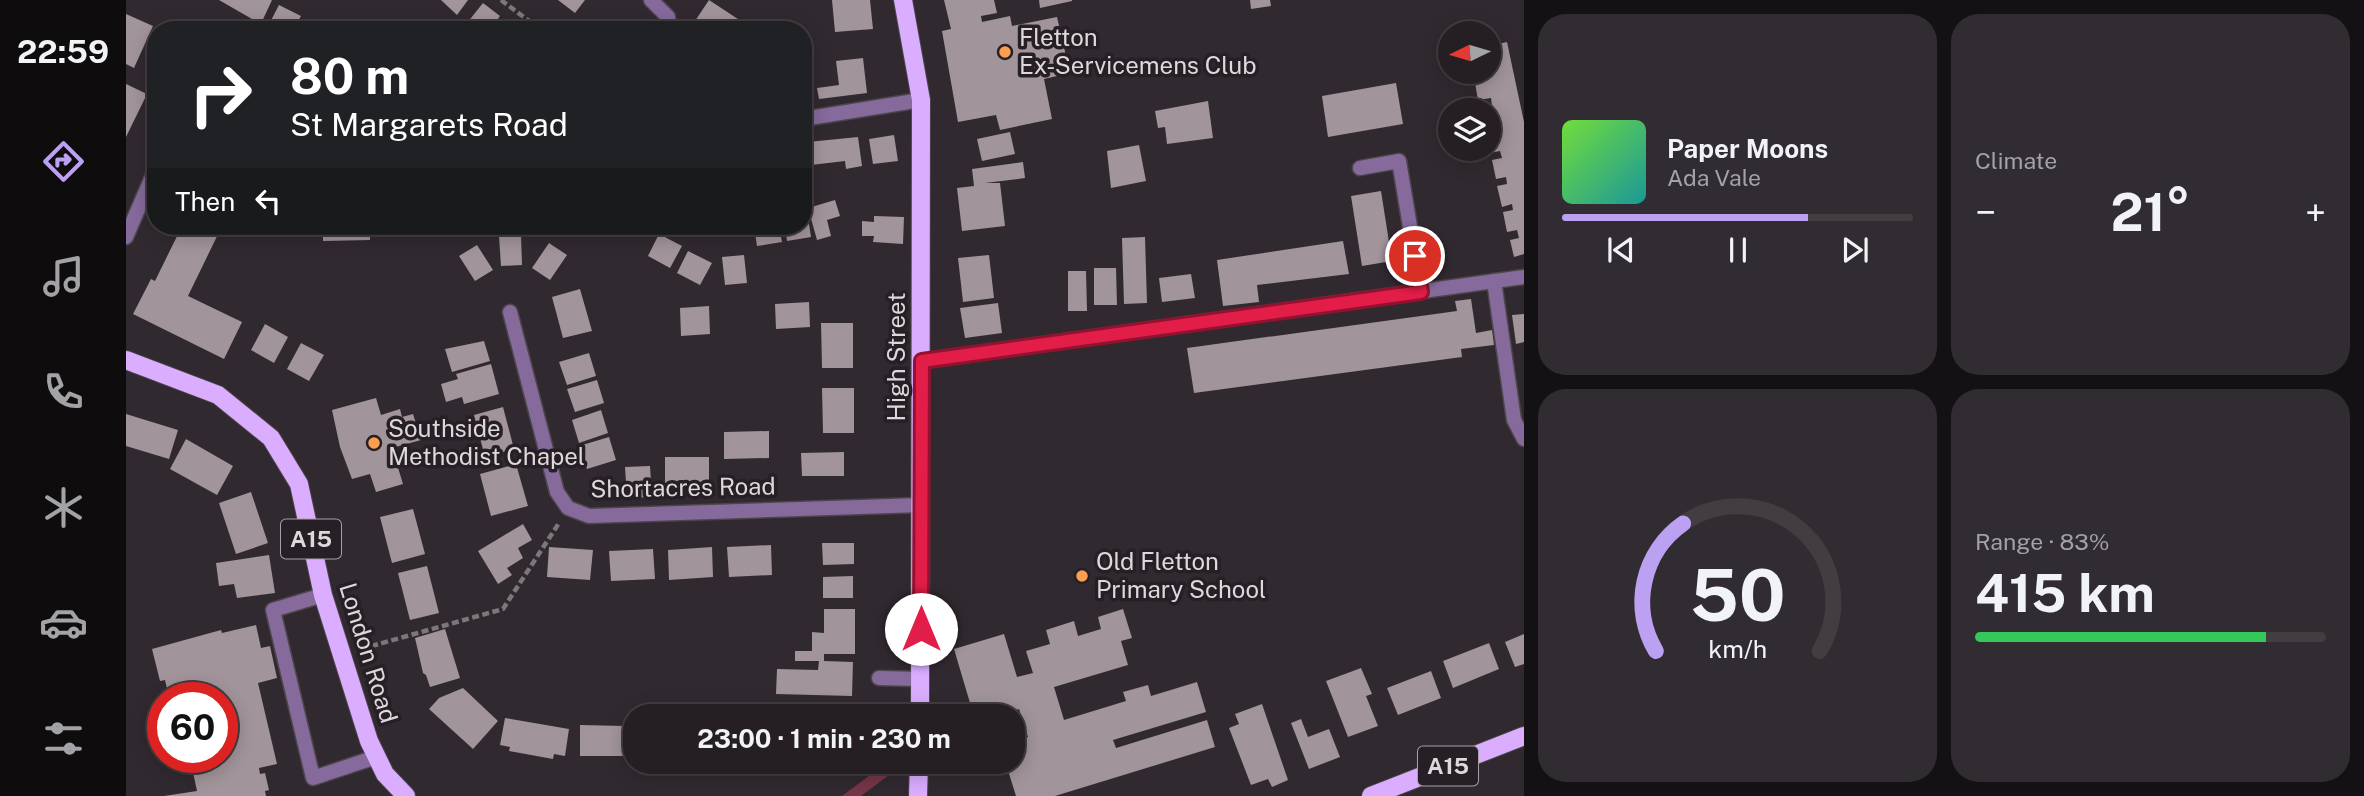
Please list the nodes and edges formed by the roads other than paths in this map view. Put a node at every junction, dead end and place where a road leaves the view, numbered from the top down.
1 (651, 0) edge
2 (903, 0) edge
3 (669, 21) edge
4 (921, 100) junction
5 (812, 118) edge
6 (1360, 169) dead end
7 (147, 189) edge
8 (126, 237) edge
9 (1524, 277) edge
10 (1494, 281) junction
11 (1421, 292) junction
12 (510, 312) dead end
13 (126, 360) edge
14 (922, 361) junction
15 (1524, 439) edge
16 (921, 505) junction
17 (323, 596) junction
18 (879, 678) dead end
19 (920, 679) junction
20 (920, 704) edge
21 (1524, 736) edge
22 (376, 757) junction
23 (919, 774) edge
24 (406, 796) edge
25 (918, 796) edge
26 (1371, 796) edge

1 - 3 street
2 - 4 main road, High Street
4 - 5 street
4 - 14 main road, High Street
6 - 11 street
7 - 8 street
9 - 10 street
10 - 11 street
10 - 15 street
11 - 14 street
12 - 16 street, Shortacres Road
13 - 17 main road, London Road / A15
14 - 16 main road, High Street
16 - 19 main road, High Street
17 - 22 main road, London Road / A15
17 - 22 street
18 - 19 street
19 - 20 main road, High Street
21 - 26 main road, A15
22 - 24 main road, London Road / A15
23 - 25 main road

